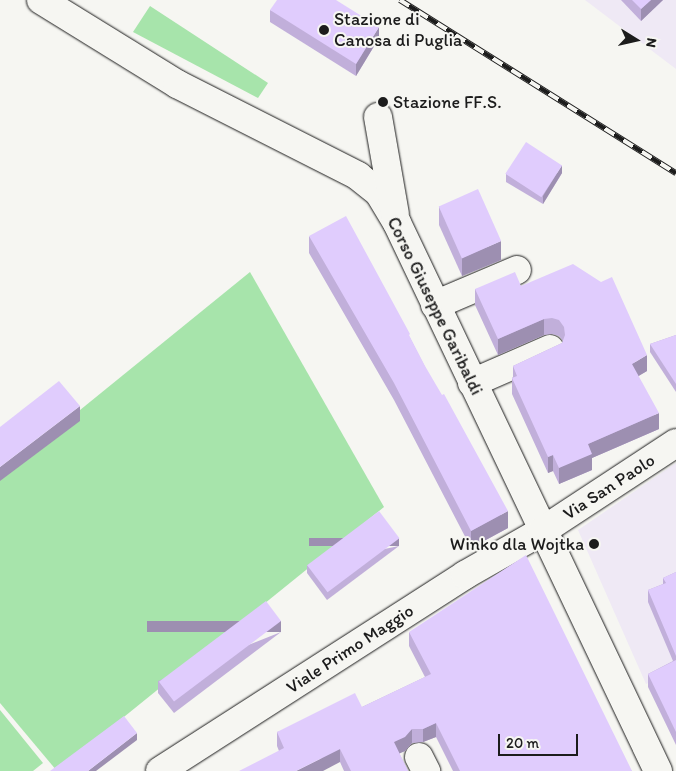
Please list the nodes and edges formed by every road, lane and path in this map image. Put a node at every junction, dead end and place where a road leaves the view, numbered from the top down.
1 (41, 0) edge
2 (378, 118) dead end
3 (397, 222) junction
4 (517, 270) dead end
5 (436, 305) junction
6 (550, 349) edge
7 (472, 383) junction
8 (676, 443) edge
9 (542, 531) junction
10 (170, 768) edge
11 (658, 771) edge

1 - 3 street, Corso Giuseppe Garibaldi
2 - 3 street
3 - 5 street, Corso Giuseppe Garibaldi
4 - 5 street
5 - 7 street, Corso Giuseppe Garibaldi
6 - 7 street
7 - 9 street, Corso Giuseppe Garibaldi
8 - 9 street, Via San Paolo
9 - 10 street, Viale Primo Maggio
9 - 11 street, Corso Giuseppe Garibaldi

